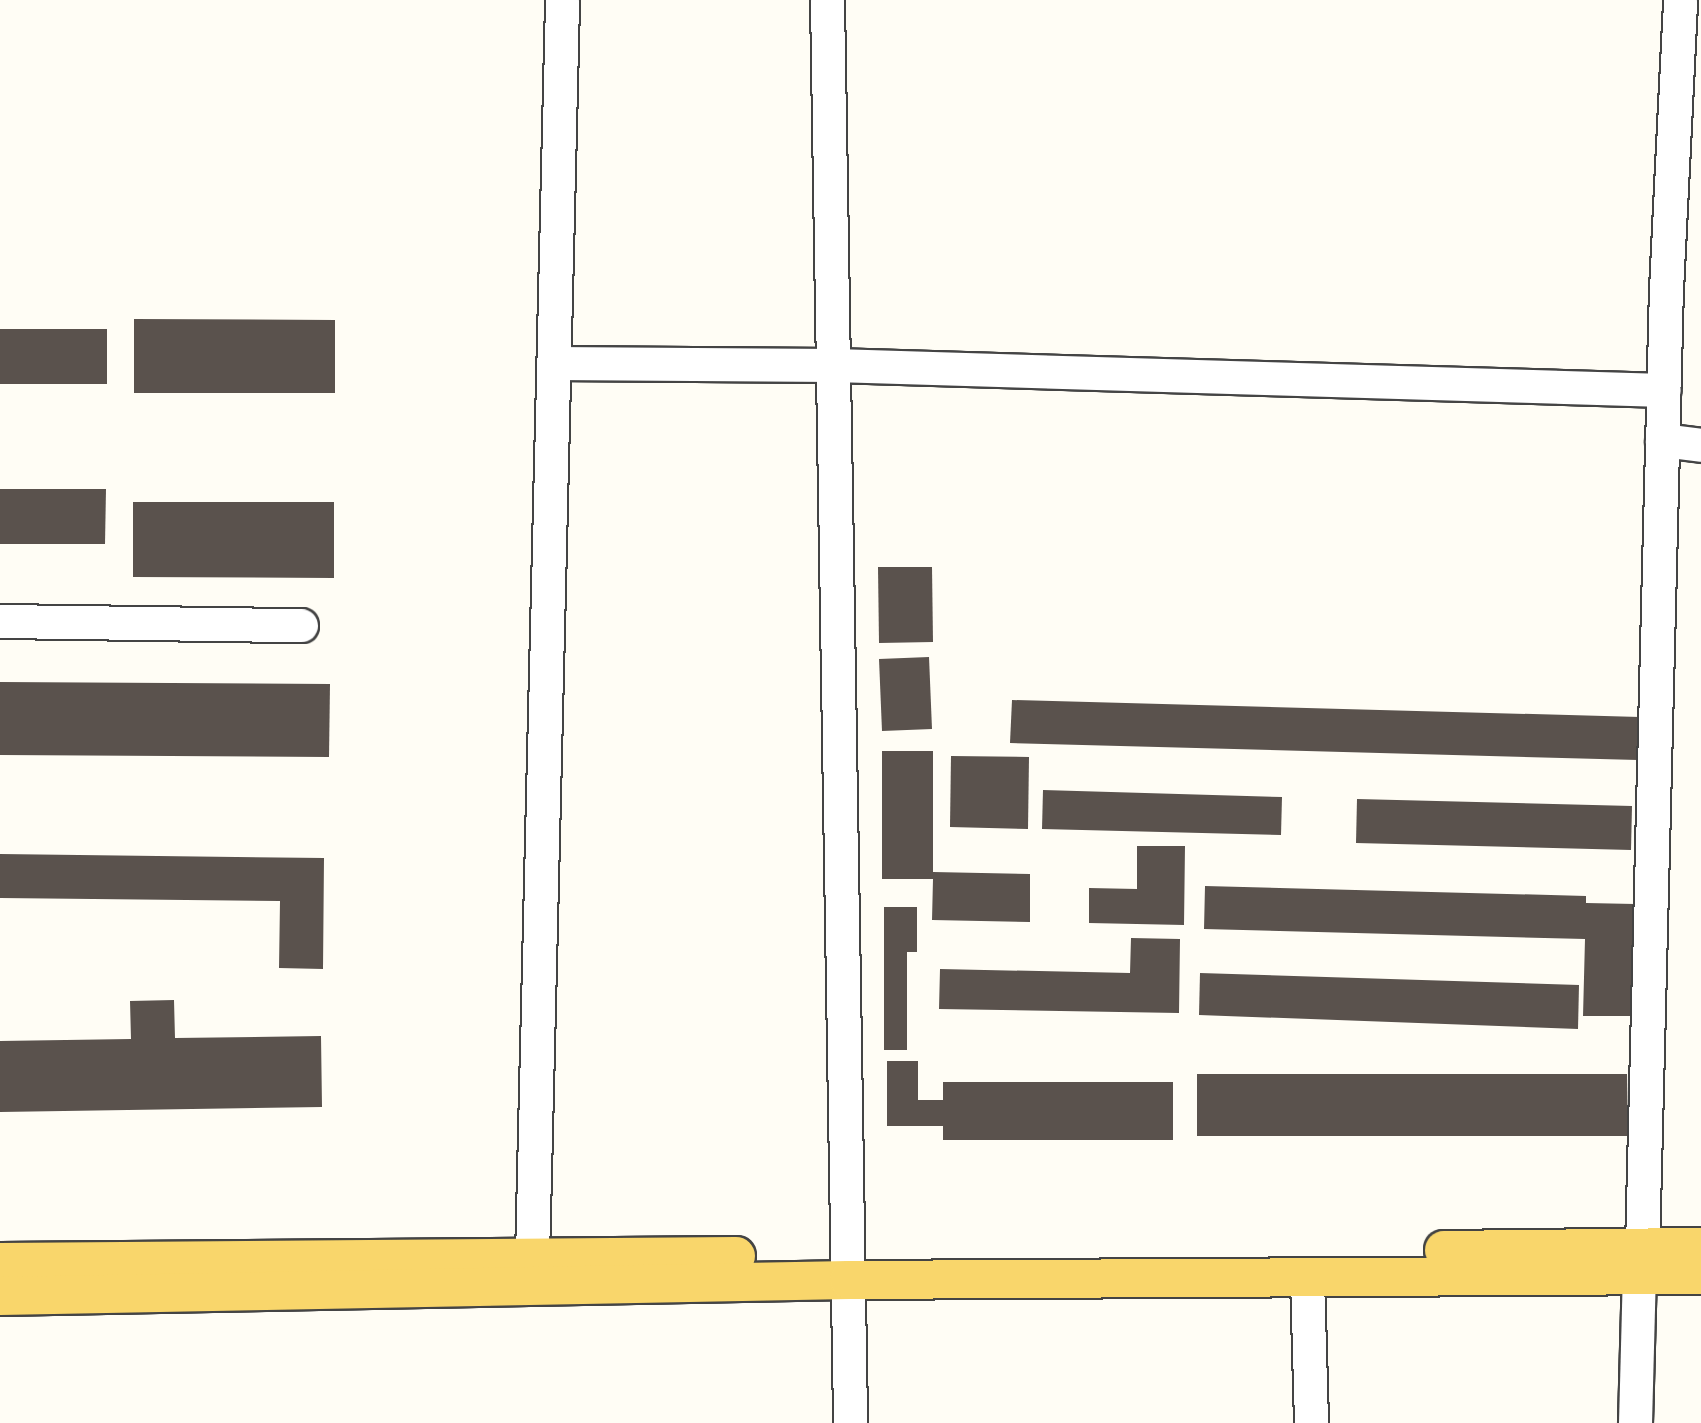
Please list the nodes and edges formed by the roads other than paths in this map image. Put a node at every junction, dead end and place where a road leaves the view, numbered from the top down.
1 (562, 0) edge
2 (827, 0) edge
3 (1680, 0) edge
4 (553, 363) junction
5 (834, 365) junction
6 (1664, 390) junction
7 (1662, 440) junction
8 (1701, 445) edge
9 (0, 621) edge
10 (301, 625) dead end
11 (1701, 1248) edge
12 (532, 1257) junction
13 (0, 1262) edge
14 (1641, 1262) junction
15 (849, 1268) junction
16 (1701, 1275) edge
17 (1307, 1278) junction
18 (0, 1296) edge
19 (850, 1423) edge
20 (1311, 1423) edge
21 (1635, 1423) edge

1 - 4 street
2 - 5 street
3 - 6 street
4 - 5 street
4 - 12 street
5 - 6 street
5 - 15 street
6 - 7 street
7 - 8 street
7 - 14 street
9 - 10 street
11 - 14 main road
12 - 13 main road
12 - 15 main road
14 - 15 main road
14 - 16 main road
14 - 17 main road
14 - 21 street
15 - 17 main road
15 - 18 main road
15 - 19 street
17 - 20 street

